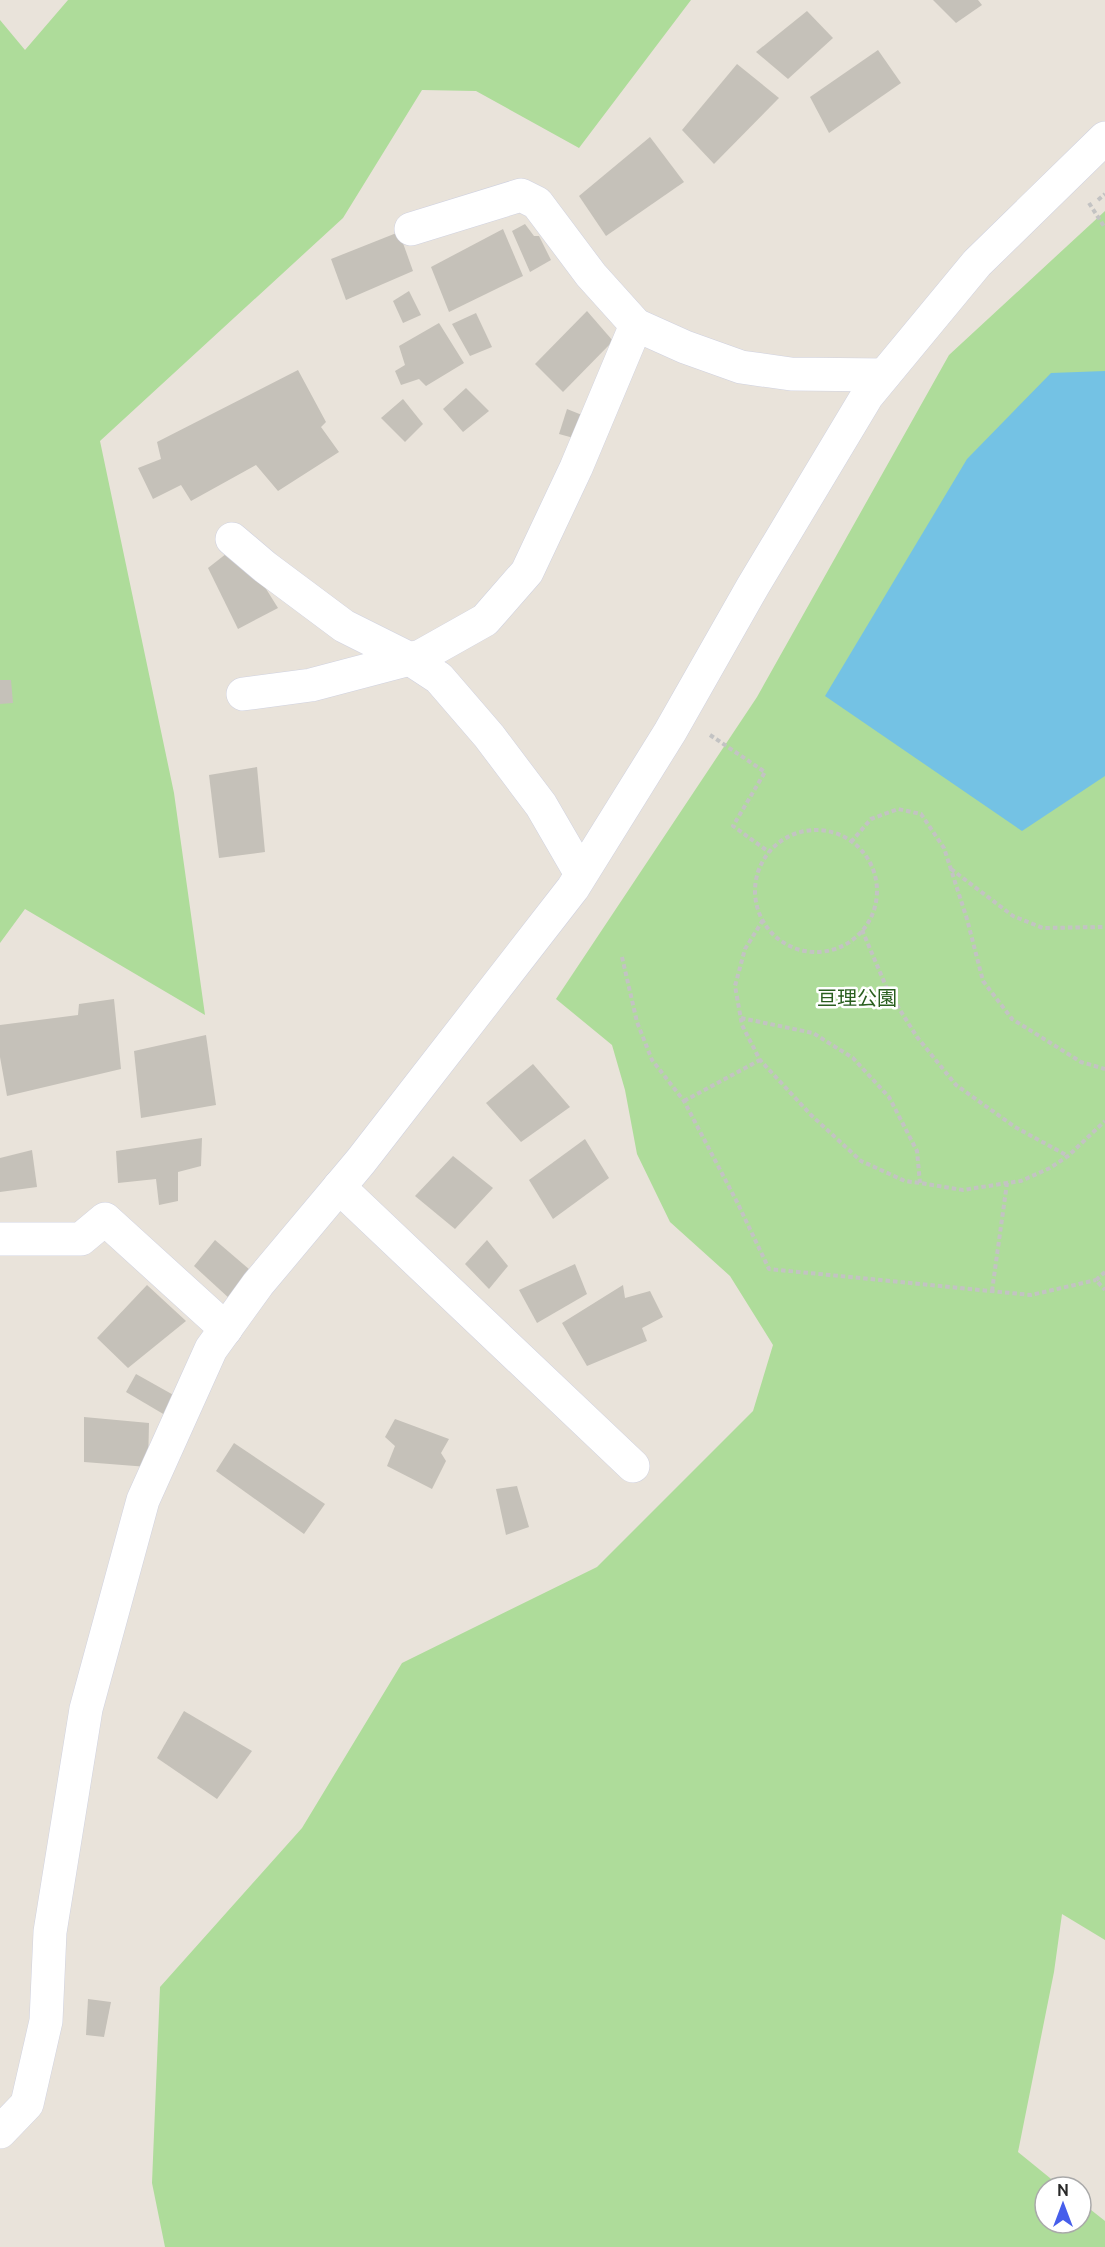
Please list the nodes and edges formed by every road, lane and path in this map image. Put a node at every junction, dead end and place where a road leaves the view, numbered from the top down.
1 (1105, 138) edge
2 (1105, 194) edge
3 (1081, 212) dead end
4 (411, 229) dead end
5 (636, 325) junction
6 (884, 375) junction
7 (232, 539) dead end
8 (410, 659) junction
9 (243, 694) dead end
10 (714, 724) dead end
11 (851, 842) junction
12 (769, 852) junction
13 (951, 869) junction
14 (581, 874) junction
15 (763, 920) junction
16 (1104, 926) edge
17 (862, 930) junction
18 (622, 957) dead end
19 (741, 1018) junction
20 (760, 1060) junction
21 (1105, 1069) edge
22 (684, 1101) junction
23 (1105, 1121) edge
24 (1068, 1156) junction
25 (920, 1183) junction
26 (1007, 1183) junction
27 (339, 1187) junction
28 (0, 1239) edge
29 (1105, 1272) edge
30 (1096, 1280) junction
31 (1105, 1290) edge
32 (992, 1291) junction
33 (218, 1339) junction
34 (633, 1466) dead end
35 (0, 2132) edge

1 - 6 street
2 - 3 path
4 - 5 street
5 - 6 street
5 - 8 street
6 - 14 street
7 - 8 street
8 - 9 street
8 - 14 street
10 - 12 path
11 - 12 path
11 - 13 path
11 - 17 path
12 - 15 path
13 - 16 path
13 - 21 path
14 - 27 street
15 - 17 path
15 - 19 path
17 - 24 path
18 - 22 path
19 - 20 path
19 - 25 path
20 - 22 path
20 - 25 path
22 - 32 path
23 - 24 path
24 - 26 path
25 - 26 path
26 - 32 path
27 - 33 street
27 - 34 street
28 - 33 street
29 - 30 path
30 - 31 path
30 - 32 path
33 - 35 street

